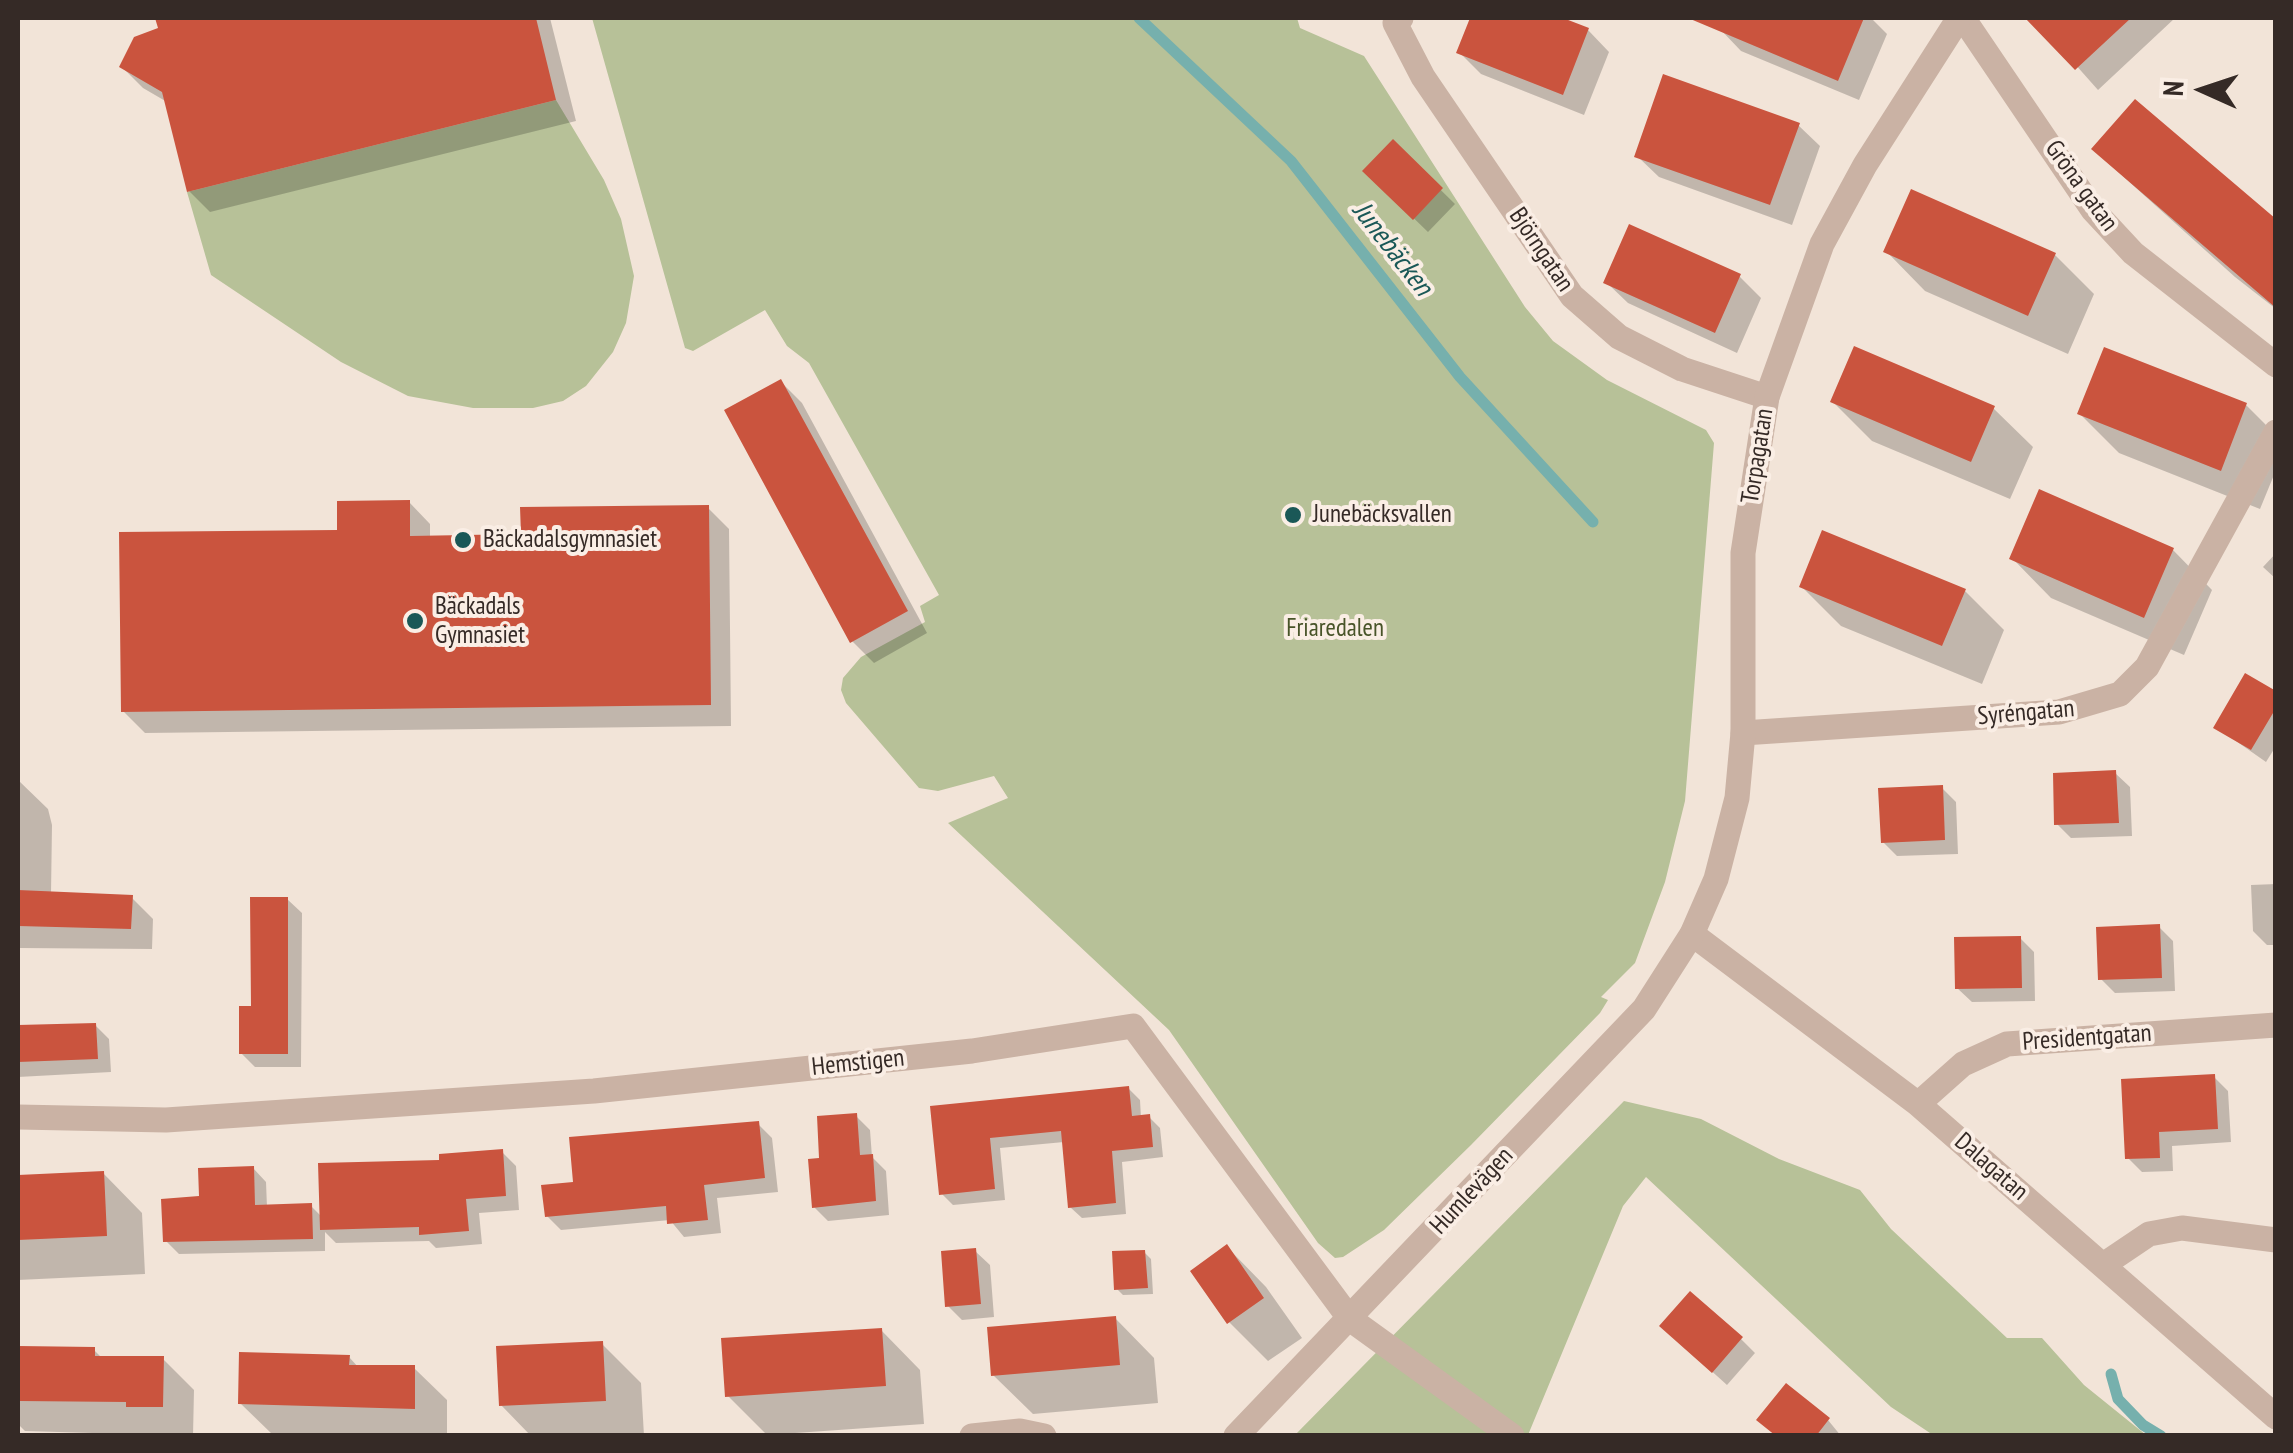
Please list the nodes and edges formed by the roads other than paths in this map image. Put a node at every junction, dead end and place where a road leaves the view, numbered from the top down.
1 (1401, 18) edge
2 (1961, 18) edge
3 (2276, 365) edge
4 (1767, 398) junction
5 (2276, 432) edge
6 (1743, 733) junction
7 (1692, 934) junction
8 (2276, 1025) edge
9 (1918, 1104) junction
10 (18, 1116) edge
11 (2276, 1240) edge
12 (2103, 1265) junction
13 (1350, 1319) junction
14 (2276, 1417) edge
15 (972, 1436) edge
16 (1044, 1436) edge
17 (1236, 1436) edge
18 (1512, 1436) edge

1 - 4 street, Björngatan
2 - 3 street, Gröna gatan
2 - 4 street, Torpagatan
4 - 6 street, Torpagatan
5 - 6 street, Syréngatan
6 - 7 street, Torpagatan
7 - 9 street, Dalagatan
7 - 13 street, Humlevägen
8 - 9 street, Presidentgatan
9 - 12 street, Dalagatan
10 - 13 street, Hemstigen
11 - 12 street
12 - 14 street, Dalagatan
13 - 17 street, Humlevägen
13 - 18 street, Hemstigen
15 - 16 street

